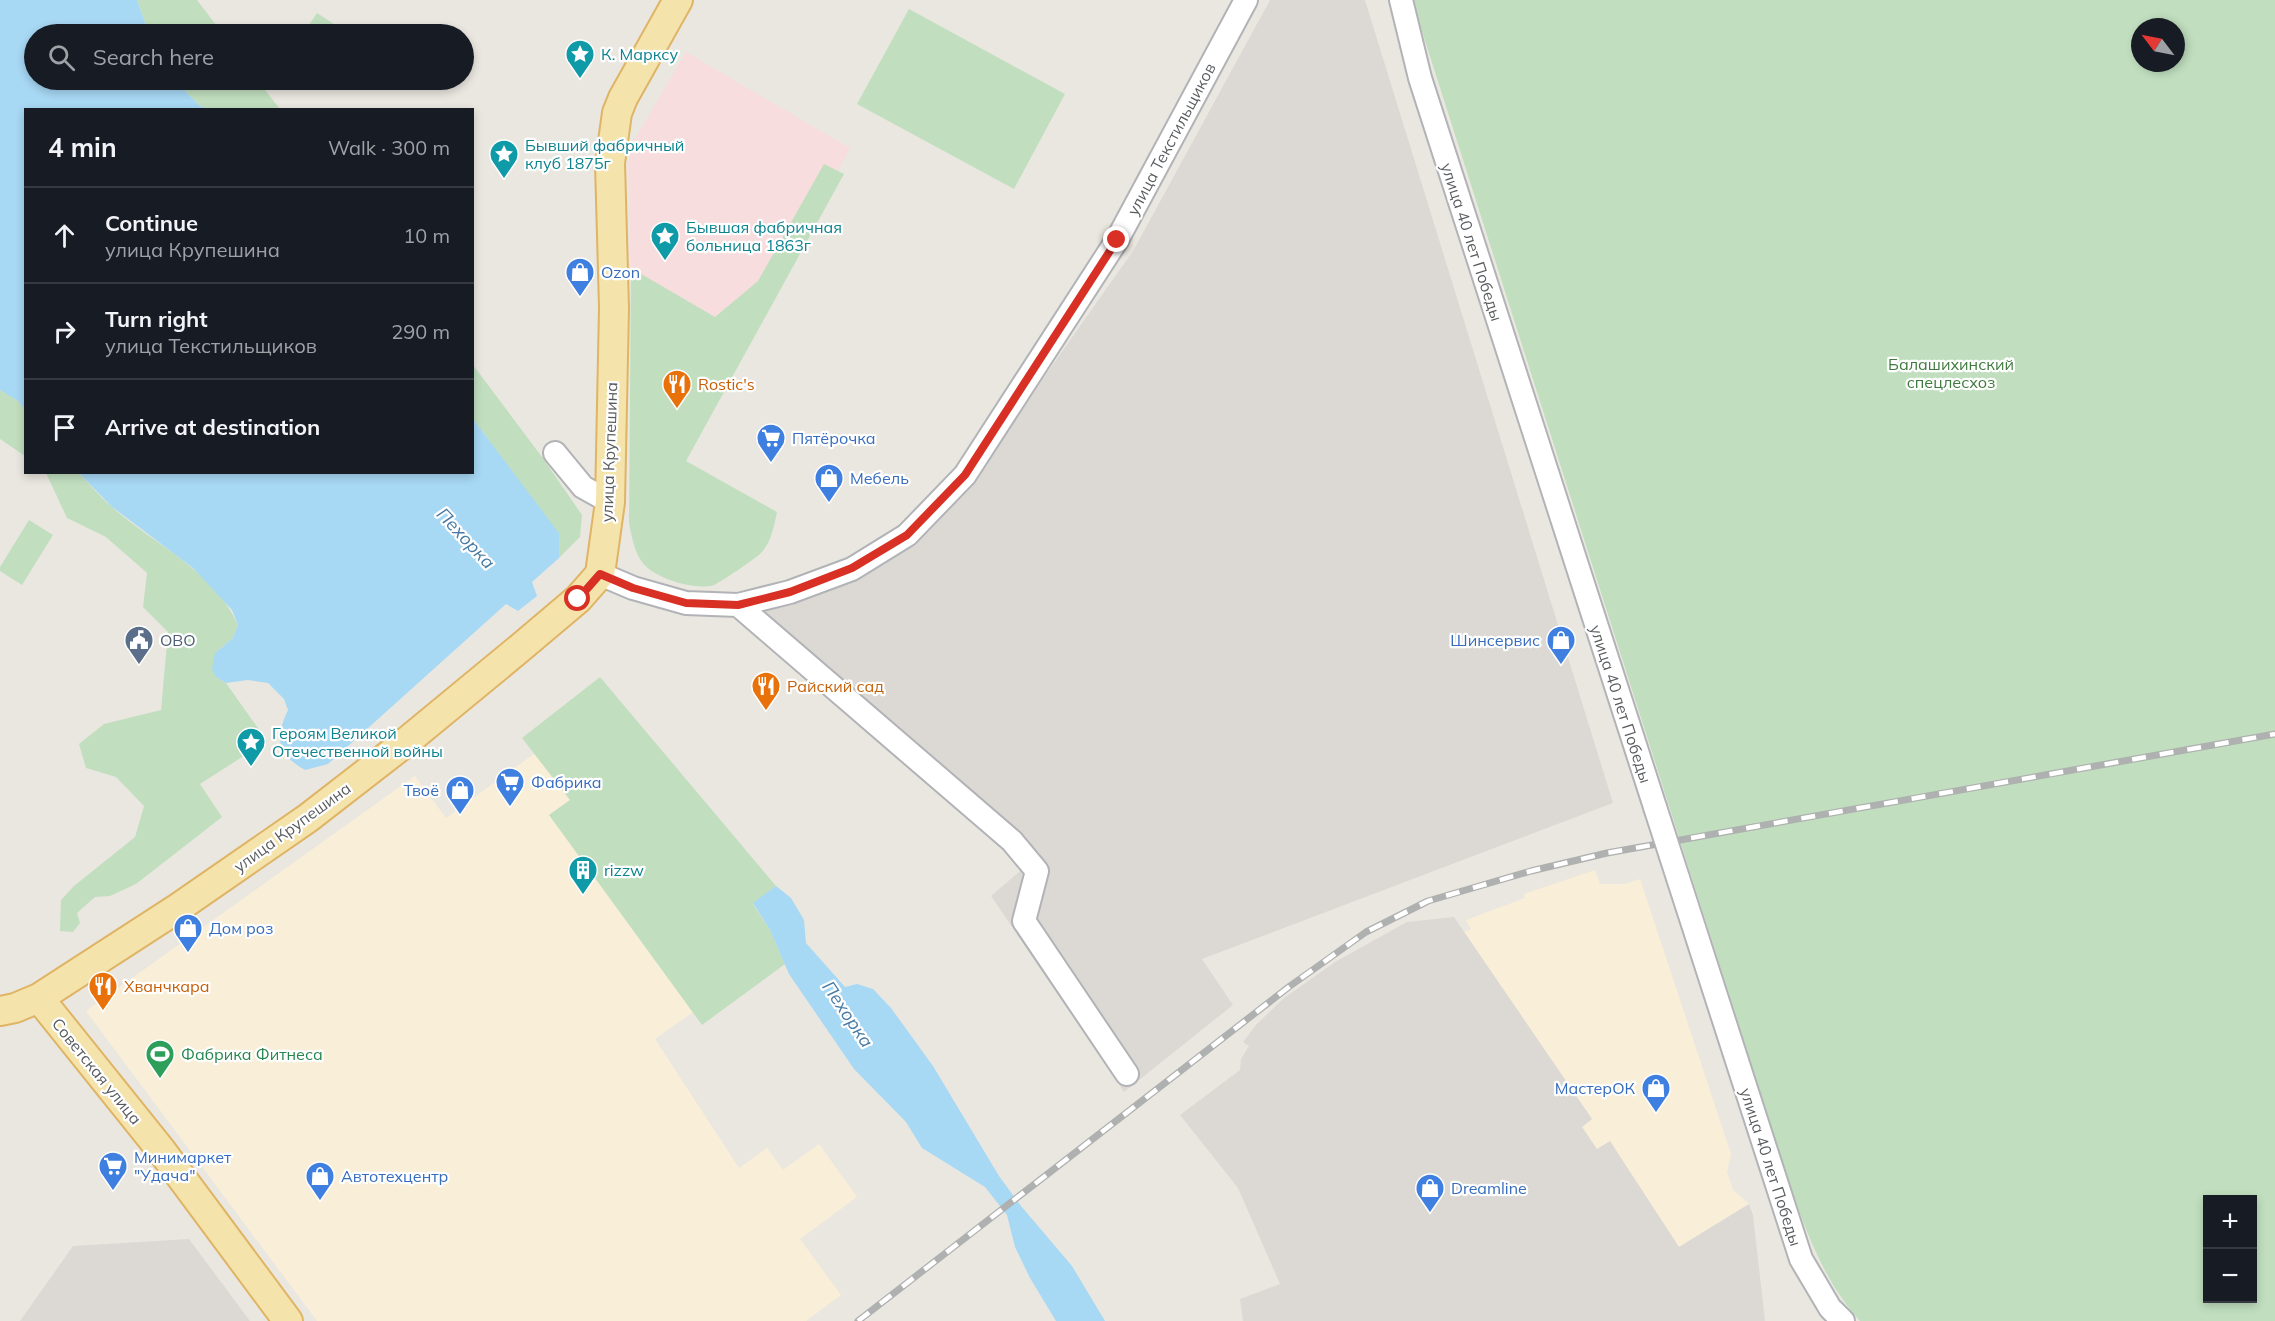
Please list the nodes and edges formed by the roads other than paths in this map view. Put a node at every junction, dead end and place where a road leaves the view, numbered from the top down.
1 (678, 0) edge
2 (1246, 0) edge
3 (1387, 0) edge
4 (1401, 0) edge
5 (1420, 78) junction
6 (555, 453) dead end
7 (610, 502) junction
8 (600, 574) junction
9 (738, 605) junction
10 (39, 998) junction
11 (0, 1011) edge
12 (1127, 1074) dead end
13 (288, 1321) edge
14 (1843, 1321) edge

1 - 7 main road, улица Крупешина
2 - 9 street, улица Текстильщиков
3 - 5 street, улица 40 лет Победы
4 - 5 street, улица 40 лет Победы
5 - 14 street, улица 40 лет Победы, bridge
6 - 7 street
7 - 8 main road, улица Крупешина
8 - 9 street, улица Текстильщиков
8 - 10 main road, улица Крупешина
9 - 12 street
10 - 11 main road
10 - 13 main road, Советская улица

